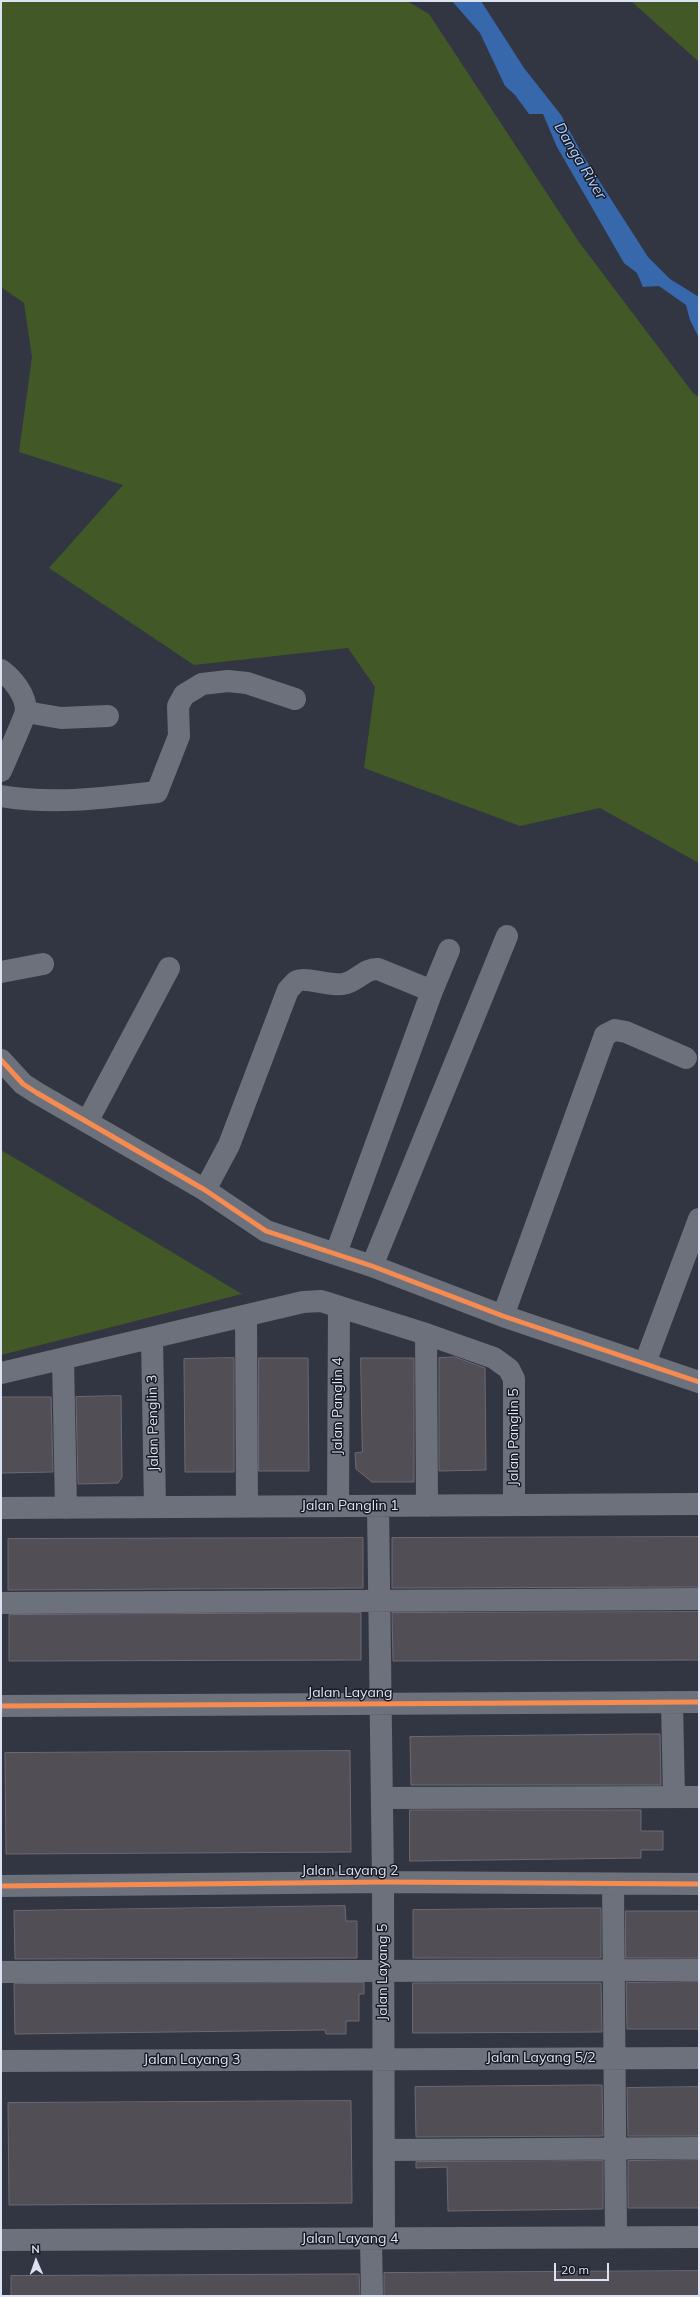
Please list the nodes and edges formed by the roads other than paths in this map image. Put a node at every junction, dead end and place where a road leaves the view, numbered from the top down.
1 (1, 670) edge
2 (295, 699) dead end
3 (26, 712) junction
4 (108, 716) dead end
5 (1, 771) edge
6 (1, 796) edge
7 (507, 936) dead end
8 (449, 950) dead end
9 (42, 964) dead end
10 (169, 968) dead end
11 (1, 972) edge
12 (432, 991) junction
13 (686, 1058) dead end
14 (1, 1060) edge
15 (87, 1122) junction
16 (205, 1190) junction
17 (699, 1219) edge
18 (336, 1253) junction
19 (372, 1266) junction
20 (339, 1307) junction
21 (246, 1316) junction
22 (503, 1316) junction
23 (426, 1334) junction
24 (152, 1338) junction
25 (63, 1359) junction
26 (645, 1363) junction
27 (1, 1374) edge
28 (699, 1382) edge
29 (699, 1504) edge
30 (514, 1505) junction
31 (247, 1506) junction
32 (338, 1506) junction
33 (378, 1506) junction
34 (427, 1506) junction
35 (155, 1507) junction
36 (1, 1508) edge
37 (66, 1508) junction
38 (699, 1599) edge
39 (379, 1600) junction
40 (1, 1603) edge
41 (672, 1702) junction
42 (699, 1702) edge
43 (380, 1705) junction
44 (1, 1706) edge
45 (674, 1797) junction
46 (699, 1797) edge
47 (382, 1798) junction
48 (383, 1882) junction
49 (613, 1884) junction
50 (699, 1884) edge
51 (1, 1886) edge
52 (614, 1970) junction
53 (699, 1970) edge
54 (1, 1972) edge
55 (383, 1972) junction
56 (613, 2058) junction
57 (699, 2058) edge
58 (384, 2059) junction
59 (1, 2061) edge
60 (615, 2148) junction
61 (699, 2148) edge
62 (384, 2150) junction
63 (616, 2237) junction
64 (699, 2237) edge
65 (377, 2238) junction
66 (1, 2240) edge
67 (372, 2296) edge

1 - 3 street
2 - 6 street
3 - 4 street
3 - 5 street
7 - 19 street
8 - 12 street
9 - 11 street
10 - 15 street
12 - 16 street
12 - 18 street
13 - 22 street
14 - 15 street
15 - 16 street
16 - 18 street
17 - 26 street
18 - 19 street
19 - 22 street
20 - 21 street
20 - 23 street
20 - 32 street, Jalan Panglin 4
21 - 24 street
21 - 31 street
22 - 26 street
23 - 30 street, Jalan Panglin 5
23 - 34 street
24 - 25 street
24 - 35 street, Jalan Penglin 3
25 - 27 street
25 - 37 street
26 - 28 street
29 - 30 street, Jalan Panglin 1
30 - 34 street, Jalan Panglin 1
31 - 32 street, Jalan Panglin 1
31 - 35 street, Jalan Panglin 1
32 - 33 street, Jalan Panglin 1
33 - 34 street, Jalan Panglin 1
33 - 39 street, Jalan Layang 5
35 - 37 street, Jalan Panglin 1
36 - 37 street, Jalan Panglin 1
38 - 39 street
39 - 40 street
39 - 43 street, Jalan Layang 5
41 - 42 street, Jalan Layang
41 - 43 street, Jalan Layang
41 - 45 street
43 - 44 street, Jalan Layang
43 - 47 street, Jalan Layang 5
45 - 46 street
45 - 47 street
47 - 48 street, Jalan Layang 5
48 - 49 street, Jalan Layang 2
48 - 51 street, Jalan Layang 2
48 - 55 street, Jalan Layang 5
49 - 50 street, Jalan Layang 2
49 - 52 street
52 - 53 street
52 - 55 street
52 - 56 street
54 - 55 street
55 - 58 street, Jalan Layang 5
56 - 57 street, Jalan Layang 5/2
56 - 58 street, Jalan Layang 5/2
56 - 60 street
58 - 59 street, Jalan Layang 3
58 - 62 street, Jalan Layang 5
60 - 61 street
60 - 62 street
60 - 63 street
62 - 65 street, Jalan Layang 5
63 - 64 street, Jalan Layang 4
63 - 65 street, Jalan Layang 4
65 - 66 street, Jalan Layang 4
65 - 67 street, Jalan Layang 5

